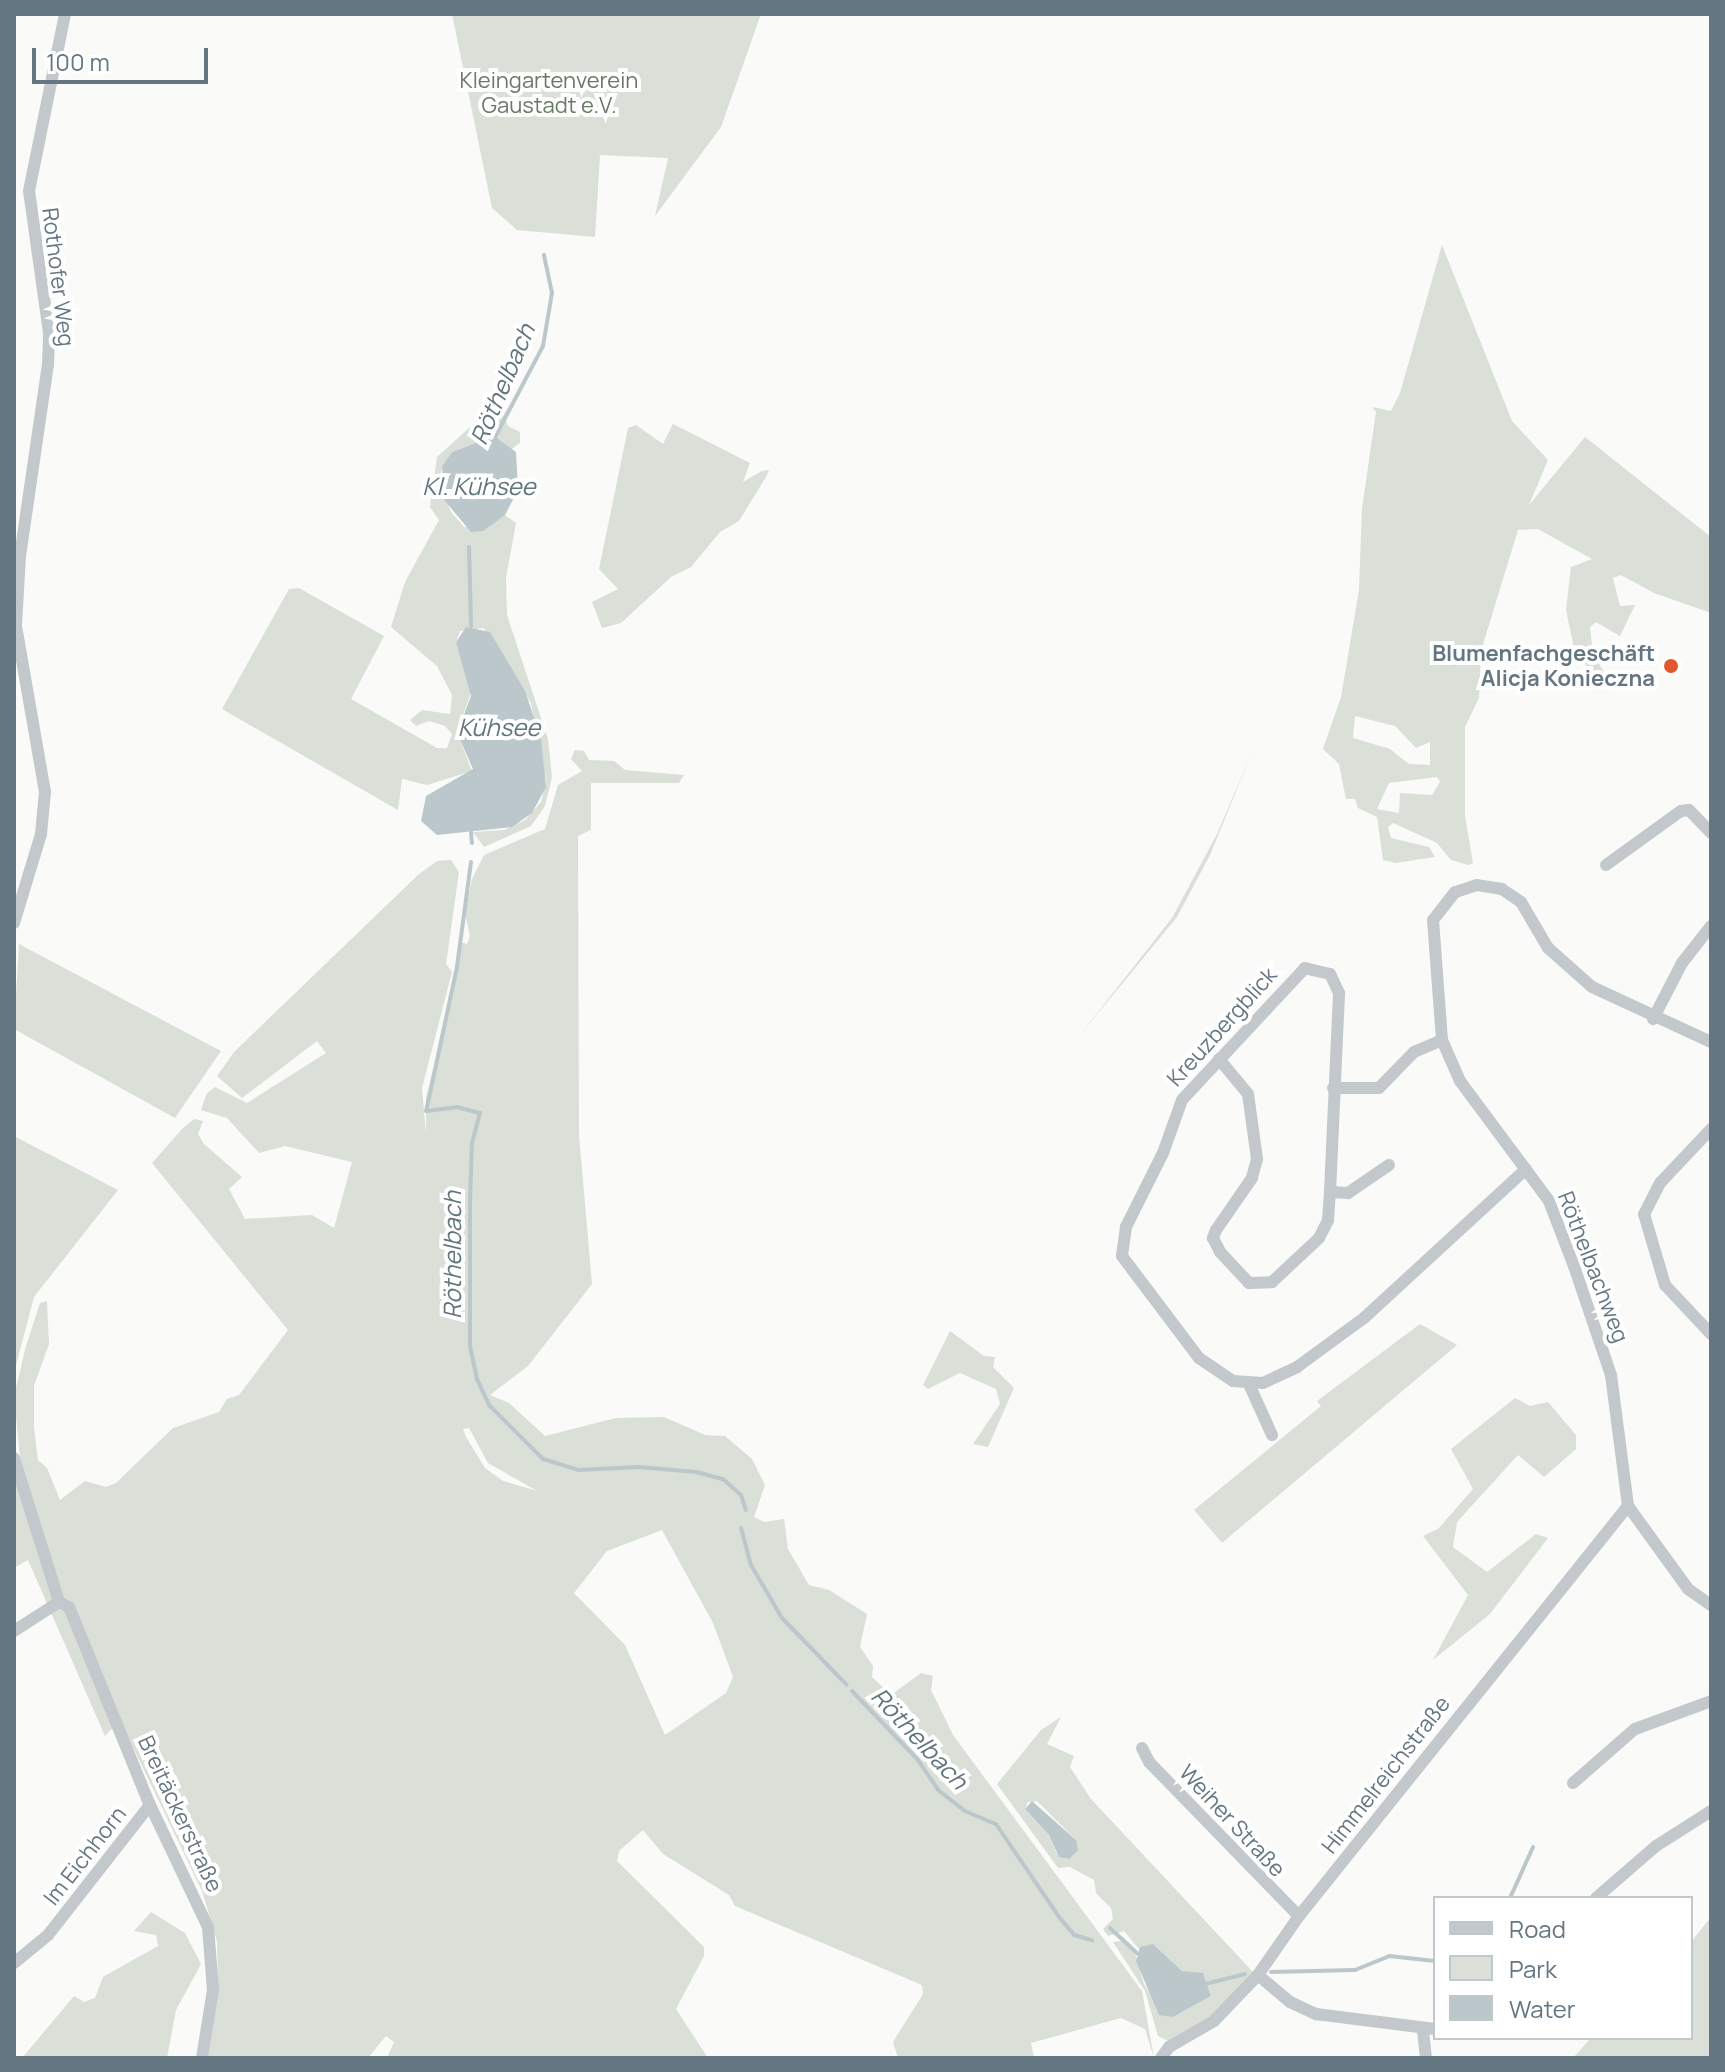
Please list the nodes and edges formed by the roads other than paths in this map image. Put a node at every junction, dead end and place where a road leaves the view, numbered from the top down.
1 (65, 14) edge
2 (1711, 833) edge
3 (1606, 865) dead end
4 (14, 923) edge
5 (1711, 926) edge
6 (1653, 1019) junction
7 (1442, 1040) junction
8 (1711, 1042) edge
9 (1219, 1059) junction
10 (1333, 1088) junction
11 (1711, 1129) edge
12 (1389, 1165) dead end
13 (1526, 1169) junction
14 (1330, 1192) junction
15 (1711, 1334) edge
16 (1249, 1384) junction
17 (1272, 1435) dead end
18 (14, 1458) edge
19 (1628, 1506) junction
20 (59, 1602) junction
21 (1711, 1605) edge
22 (14, 1631) edge
23 (1711, 1701) edge
24 (1142, 1748) dead end
25 (1573, 1783) dead end
26 (150, 1805) junction
27 (1711, 1811) edge
28 (1598, 1896) edge
29 (1299, 1916) junction
30 (14, 1963) edge
31 (1258, 1975) junction
32 (1429, 2029) edge
33 (1162, 2055) edge
34 (202, 2058) edge
35 (1426, 2058) edge

1 - 4 street, Rothofer Weg
2 - 3 street
5 - 6 street
6 - 7 street, Röthelbachweg
6 - 8 street
7 - 10 street
7 - 13 street, Röthelbachweg
9 - 10 street, Kreuzbergblick
9 - 14 street
9 - 16 street, Kreuzbergblick
10 - 14 street
11 - 15 street
12 - 14 street
13 - 16 street
13 - 19 street, Röthelbachweg
16 - 17 street
18 - 20 street
19 - 21 street, Röthelbachweg
19 - 29 street, Himmelreichstraße
20 - 22 street
20 - 26 street, Breitäckerstraße
23 - 25 street
24 - 29 street, Weiher Straße
26 - 30 street, Im Eichhorn
26 - 34 street, Breitäckerstraße
27 - 28 street
29 - 31 street, Himmelreichstraße
31 - 32 street
31 - 33 street, Himmelreichstraße
32 - 35 street

